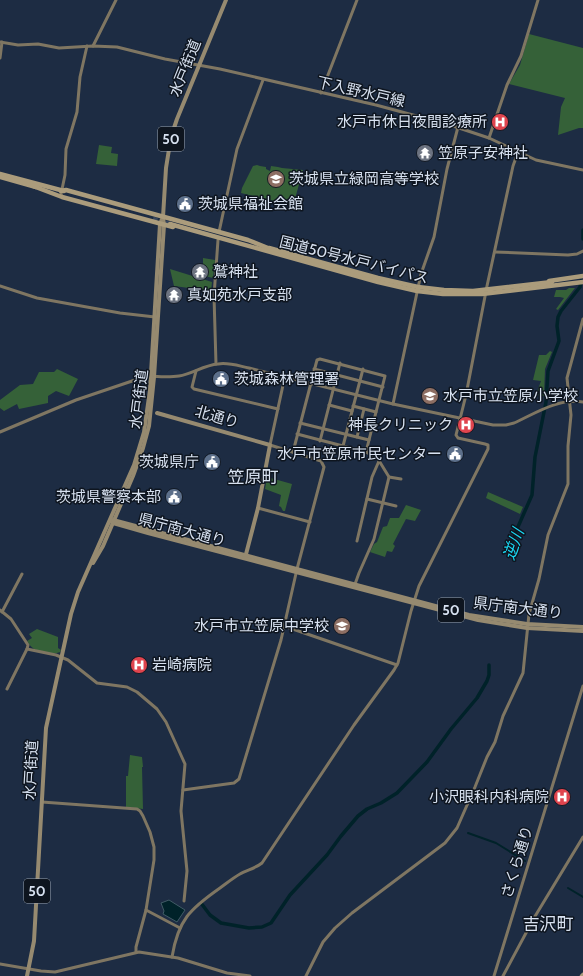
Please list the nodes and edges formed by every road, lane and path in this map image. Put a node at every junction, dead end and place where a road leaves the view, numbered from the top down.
1 (116, 0) edge
2 (226, 0) edge
3 (357, 0) edge
4 (538, 0) edge
5 (1, 42) edge
6 (87, 46) junction
7 (93, 46) junction
8 (0, 58) edge
9 (199, 66) junction
10 (262, 80) junction
11 (321, 93) junction
12 (458, 127) junction
13 (489, 138) junction
14 (518, 152) junction
15 (583, 170) edge
16 (0, 174) edge
17 (0, 177) edge
18 (61, 194) junction
19 (162, 217) junction
20 (154, 218) tunnel mouth
21 (162, 224) junction
22 (219, 232) junction
23 (218, 240) junction
24 (268, 248) junction
25 (583, 251) edge
26 (495, 252) junction
27 (283, 256) junction
28 (581, 280) edge
29 (0, 286) edge
30 (530, 287) junction
31 (418, 289) junction
32 (486, 292) junction
33 (156, 317) junction
34 (583, 320) edge
35 (340, 363) junction
36 (216, 364) junction
37 (314, 369) junction
38 (363, 369) junction
39 (196, 371) junction
40 (337, 375) junction
41 (285, 376) junction
42 (153, 377) junction
43 (360, 381) junction
44 (311, 383) junction
45 (383, 387) junction
46 (334, 388) junction
47 (356, 394) junction
48 (379, 400) junction
49 (569, 401) junction
50 (583, 402) edge
51 (393, 404) junction
52 (329, 405) junction
53 (152, 406) junction
54 (353, 406) junction
55 (278, 409) junction
56 (364, 409) junction
57 (352, 411) junction
58 (376, 412) junction
59 (157, 413) junction
60 (150, 418) junction
61 (460, 418) junction
62 (300, 422) junction
63 (323, 428) junction
64 (0, 432) edge
65 (297, 434) junction
66 (346, 434) junction
67 (356, 437) junction
68 (369, 440) junction
69 (320, 441) junction
70 (270, 445) junction
71 (343, 446) junction
72 (293, 452) junction
73 (366, 452) junction
74 (379, 461) junction
75 (134, 470) junction
76 (388, 477) junction
77 (401, 479) dead end
78 (367, 499) junction
79 (383, 503) junction
80 (396, 506) dead end
81 (258, 508) junction
82 (112, 521) junction
83 (310, 522) junction
84 (357, 541) dead end
85 (245, 557) junction
86 (297, 571) junction
87 (22, 574) dead end
88 (354, 586) junction
89 (413, 602) junction
90 (1, 611) edge
91 (284, 626) junction
92 (527, 626) junction
93 (583, 627) edge
94 (583, 631) edge
95 (27, 649) junction
96 (62, 658) junction
97 (397, 665) junction
98 (583, 688) edge
99 (7, 689) dead end
100 (183, 790) junction
101 (41, 802) junction
102 (583, 837) edge
103 (184, 901) dead end
104 (146, 910) junction
105 (180, 928) junction
106 (136, 952) junction
107 (172, 957) junction
108 (0, 964) edge
109 (29, 969) junction
110 (27, 976) edge
111 (250, 976) edge
112 (306, 976) edge
113 (494, 976) edge
114 (503, 976) edge

1 - 7 street
2 - 9 main road, 水戸街道 / 50
3 - 11 street
4 - 13 street
5 - 6 street, 下入野水戸線
5 - 8 street
6 - 7 street, 下入野水戸線
6 - 18 street
7 - 9 street, 下入野水戸線
9 - 10 street, 下入野水戸線
9 - 19 main road, 水戸街道 / 50
10 - 11 street, 下入野水戸線
10 - 22 street
11 - 12 street, 下入野水戸線
12 - 13 street, 下入野水戸線
12 - 31 street
13 - 14 street, 下入野水戸線
14 - 15 street, 下入野水戸線
14 - 26 street
16 - 18 highway
17 - 18 highway
18 - 19 highway
18 - 20 highway
18 - 21 highway
19 - 21 main road, 水戸街道 / 50
19 - 22 highway
21 - 23 highway
21 - 33 main road, 水戸街道 / 50
22 - 24 highway
23 - 27 highway
23 - 36 street
24 - 27 highway, 国道50号水戸バイパス
24 - 31 highway, 国道50号水戸バイパス
25 - 26 street
26 - 32 street
27 - 31 highway, 国道50号水戸バイパス
28 - 30 highway
28 - 30 highway
29 - 33 street
30 - 32 highway, 国道50号水戸バイパス
31 - 32 highway, 国道50号水戸バイパス
31 - 51 street
32 - 61 street
33 - 42 main road, 水戸街道 / 50
34 - 49 street
35 - 37 street
35 - 38 street
35 - 40 street
36 - 39 street
36 - 41 street
37 - 40 street
37 - 44 street
38 - 43 street
38 - 45 street
39 - 42 street
39 - 55 street
40 - 43 street
40 - 46 street
41 - 44 street
41 - 55 street
42 - 53 main road, 水戸街道 / 50
42 - 64 street
42 - 75 main road, 水戸街道 / 50
43 - 45 street
43 - 47 street
44 - 46 street
44 - 62 street
45 - 48 street
46 - 47 street
46 - 52 street
47 - 48 street
47 - 54 street
48 - 51 street
48 - 58 street
49 - 50 street
49 - 61 street
49 - 92 street
51 - 61 street
52 - 57 street
52 - 63 street
53 - 59 main road
53 - 60 main road, 水戸街道 / 50
54 - 56 street
54 - 57 street
55 - 70 street
56 - 58 street
56 - 67 street
57 - 66 street
58 - 68 street
59 - 60 main road
59 - 70 main road, 北通り
60 - 75 main road, 水戸街道 / 50
61 - 89 street
62 - 63 street
62 - 65 street
63 - 66 street
63 - 69 street
65 - 69 street
65 - 72 street
66 - 67 street
66 - 71 street
67 - 68 street
68 - 73 street
69 - 71 street
70 - 72 street
70 - 81 main road
71 - 73 street
72 - 83 street
73 - 74 street
74 - 76 street
74 - 78 street
75 - 82 main road, 水戸街道 / 50
76 - 77 street
76 - 79 street
78 - 79 street
78 - 84 street
79 - 80 street
79 - 88 street
81 - 83 street
81 - 85 main road
82 - 85 main road, 県庁南大通り / 50
82 - 96 main road, 水戸街道 / 50
83 - 86 street
85 - 86 main road, 県庁南大通り / 50
86 - 88 main road, 県庁南大通り / 50
86 - 91 street
87 - 90 street
88 - 89 main road, 県庁南大通り / 50
89 - 92 main road, 県庁南大通り / 50
89 - 97 street
90 - 95 street
91 - 97 street
91 - 100 street
92 - 93 main road, 県庁南大通り / 50
92 - 94 main road, 県庁南大通り / 50
92 - 112 street
95 - 96 street
95 - 99 street
96 - 100 street
96 - 101 main road, 水戸街道 / 50
97 - 105 street
98 - 113 street, さくら通り
100 - 103 street
101 - 104 street
101 - 109 main road, 水戸街道 / 50
102 - 114 street
104 - 105 street
104 - 106 street
105 - 107 street
106 - 107 street
106 - 109 street
107 - 111 street
108 - 109 street
109 - 110 main road, 水戸街道 / 50

